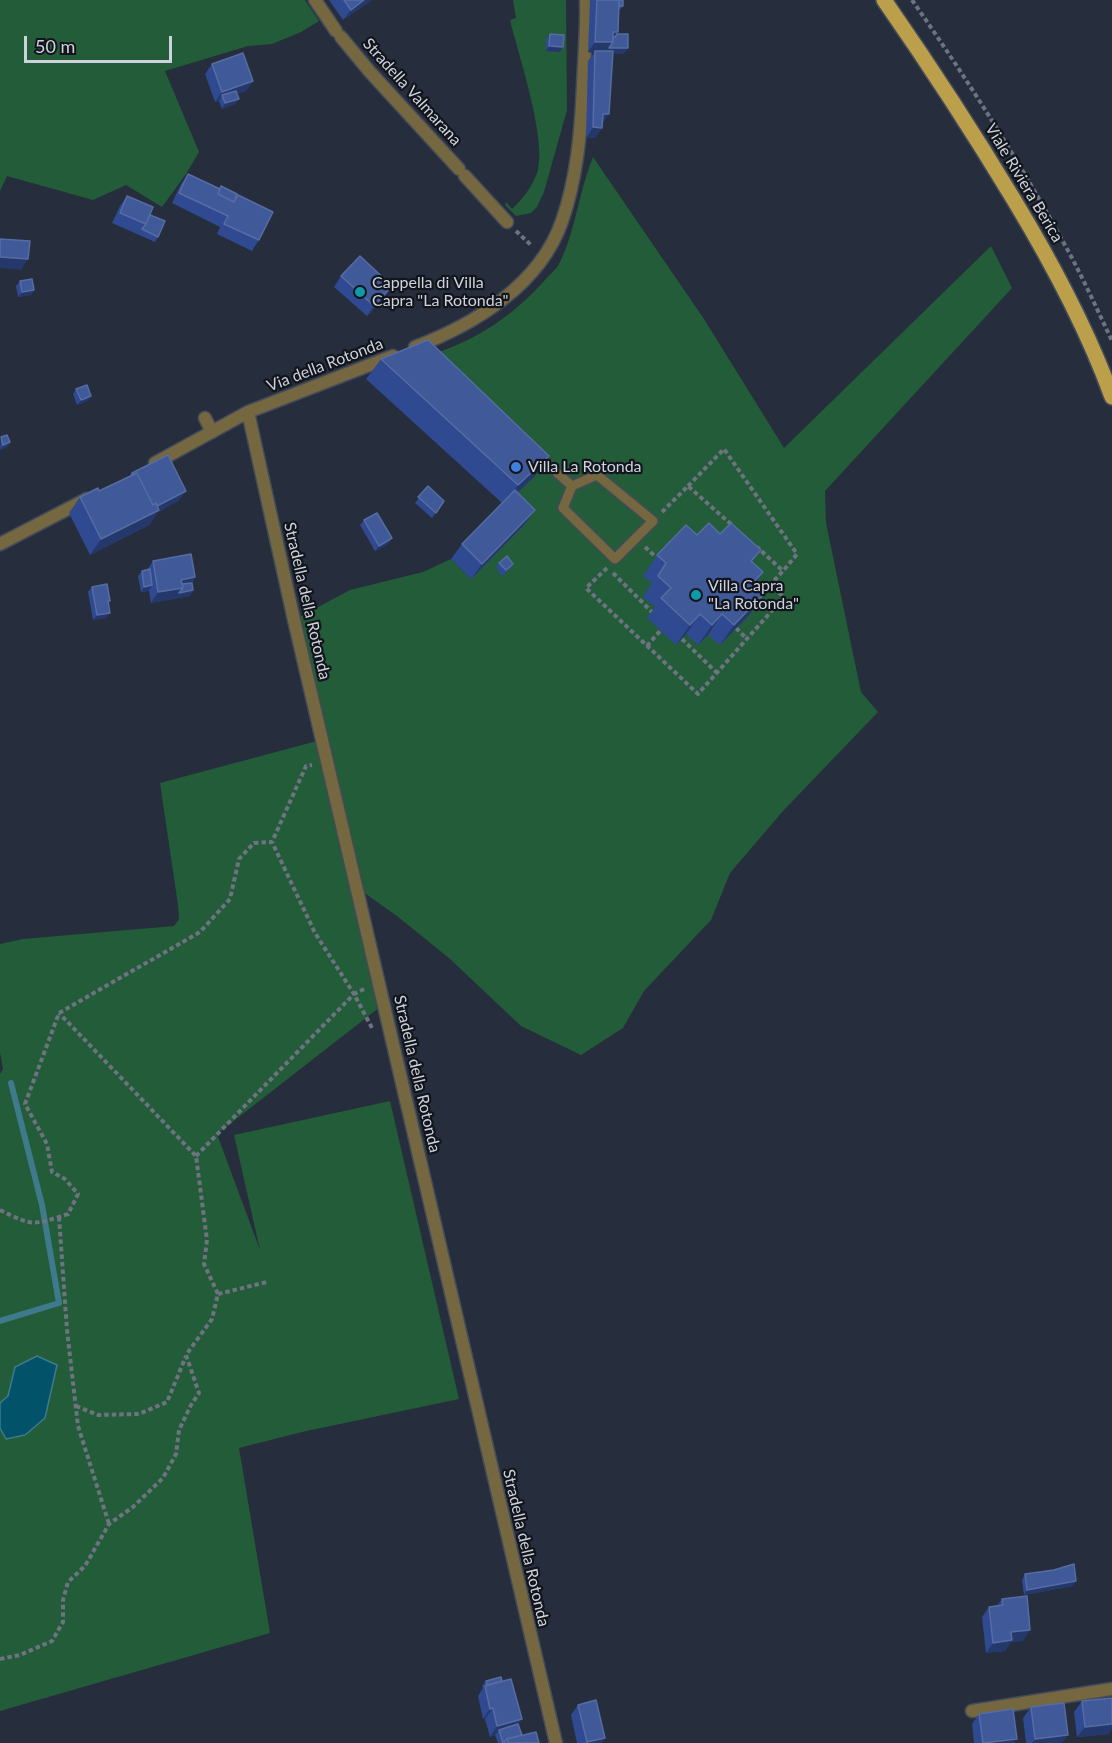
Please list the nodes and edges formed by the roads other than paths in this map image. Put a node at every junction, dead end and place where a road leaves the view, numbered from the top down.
1 (315, 0) edge
2 (586, 0) edge
3 (884, 0) edge
4 (507, 222) road end
5 (423, 344) junction
6 (432, 354) edge
7 (1112, 397) edge
8 (248, 412) junction
9 (205, 418) dead end
10 (212, 432) junction
11 (533, 452) edge
12 (148, 467) edge
13 (572, 486) junction
14 (95, 495) edge
15 (0, 544) edge
16 (1112, 1689) edge
17 (972, 1711) dead end
18 (556, 1743) edge

1 - 4 street, Stradella Valmarana
2 - 5 street, Via della Rotonda
3 - 7 main road, Viale Riviera Berica
5 - 6 lane
5 - 8 street, Via della Rotonda
8 - 10 street, Via della Rotonda
8 - 18 street, Stradella della Rotonda
9 - 10 street
10 - 12 street, Via della Rotonda
11 - 13 lane
13 - 13 lane
14 - 15 street
16 - 17 street

